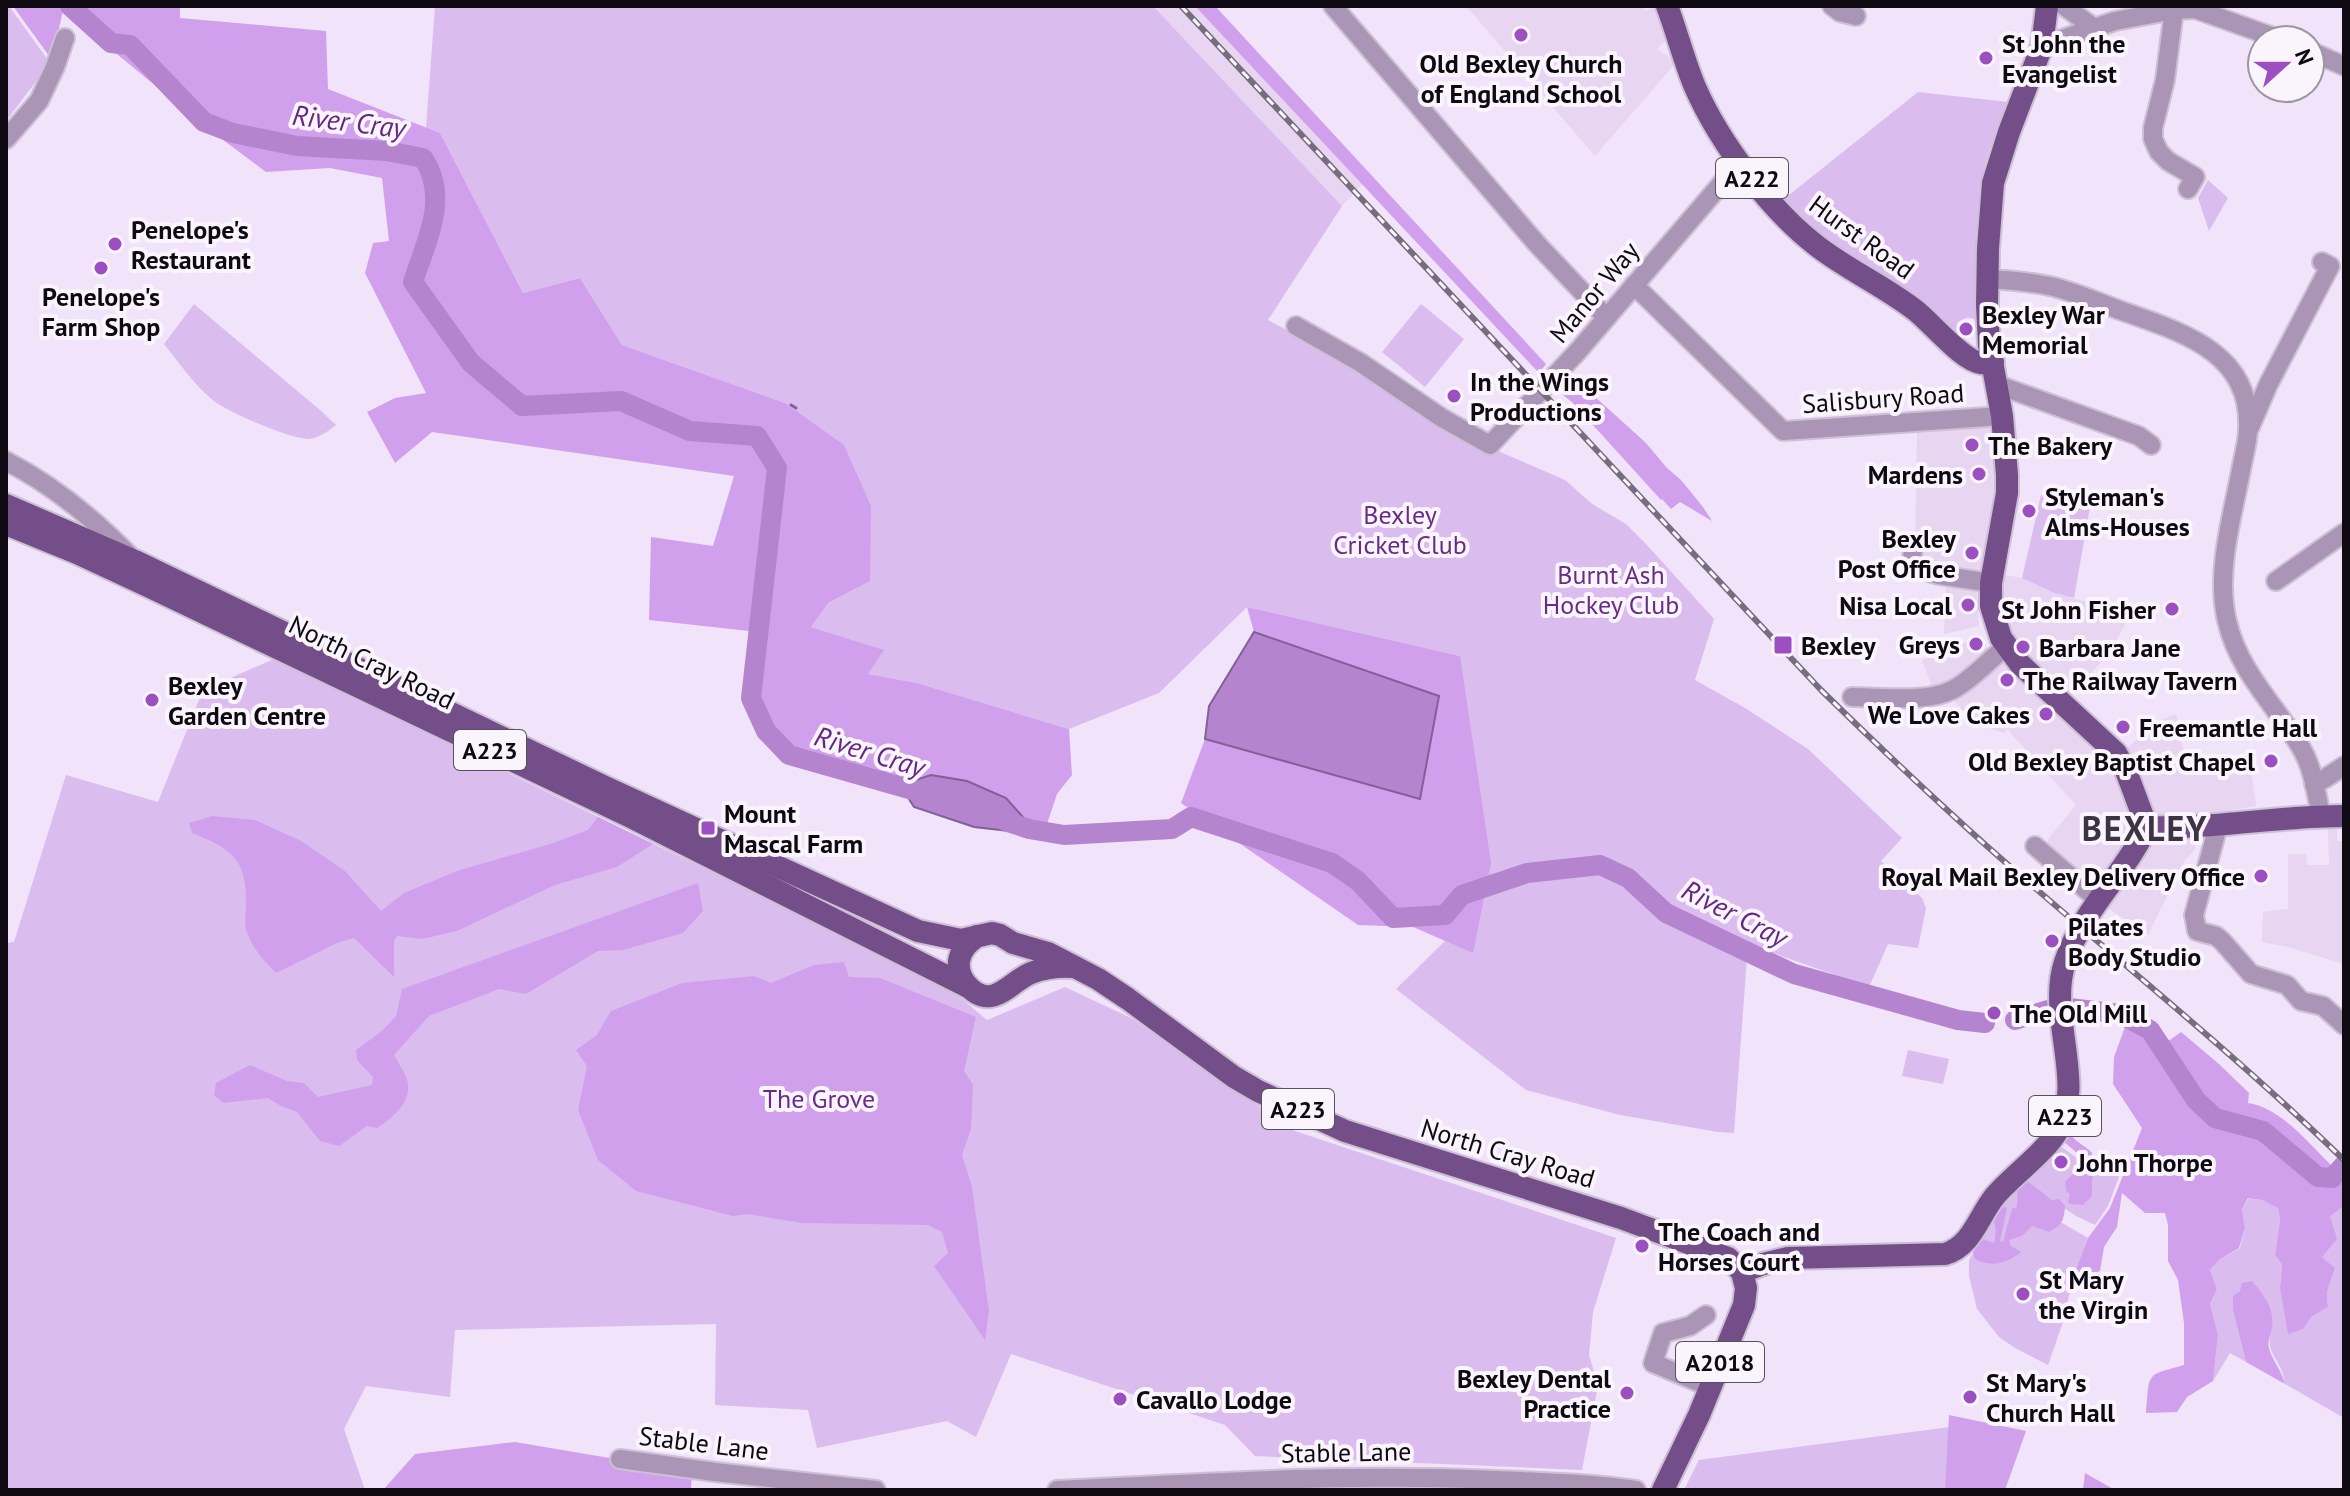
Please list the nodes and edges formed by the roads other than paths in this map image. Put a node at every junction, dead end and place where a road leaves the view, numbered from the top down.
1 (1333, 6) edge
2 (1667, 6) edge
3 (2047, 6) edge
4 (2064, 6) edge
5 (2196, 8) edge
6 (2174, 10) junction
7 (2093, 27) junction
8 (2246, 27) edge
9 (65, 38) dead end
10 (2042, 46) junction
11 (6, 139) edge
12 (1740, 162) junction
13 (2188, 189) dead end
14 (2330, 266) dead end
15 (1987, 279) junction
16 (1634, 285) junction
17 (1606, 317) junction
18 (1296, 326) dead end
19 (1991, 353) junction
20 (1998, 385) junction
21 (2268, 385) junction
22 (2240, 386) junction
23 (2002, 416) junction
24 (2248, 430) junction
25 (2151, 445) dead end
26 (6, 461) edge
27 (6, 505) edge
28 (6, 524) edge
29 (2344, 533) edge
30 (1913, 549) dead end
31 (135, 561) junction
32 (2276, 581) dead end
33 (1991, 583) junction
34 (2006, 647) junction
35 (1852, 697) dead end
36 (2344, 766) edge
37 (2314, 784) junction
38 (2321, 816) junction
39 (2344, 816) edge
40 (2218, 826) junction
41 (2147, 827) junction
42 (2035, 846) dead end
43 (2097, 899) junction
44 (977, 936) junction
45 (1013, 943) junction
46 (1075, 968) junction
47 (1013, 986) junction
48 (968, 987) junction
49 (2344, 1025) edge
50 (1742, 1272) junction
51 (1706, 1315) dead end
52 (1653, 1363) junction
53 (1648, 1382) dead end
54 (1710, 1387) junction
55 (620, 1459) dead end
56 (876, 1490) edge
57 (1057, 1490) edge
58 (1636, 1490) edge
59 (1663, 1490) edge

1 - 17 street
2 - 12 main road, Hurst Road / A222
3 - 10 main road
4 - 7 street
5 - 6 street
5 - 8 street
6 - 7 street
6 - 13 street
7 - 10 street
9 - 11 street
10 - 15 main road
12 - 16 street, Manor Way
12 - 19 main road, Hurst Road / A222
14 - 21 street
15 - 19 main road
15 - 22 street
16 - 17 street, Manor Way
16 - 23 street, Salisbury Road
17 - 18 street, Manor Way
19 - 20 main road
20 - 23 main road
20 - 25 street
21 - 22 street
21 - 24 street
22 - 24 street
23 - 33 main road
24 - 37 street
26 - 31 street
27 - 31 main road, North Cray Road / A223
28 - 48 main road, North Cray Road / A223
29 - 32 street
30 - 33 street
31 - 44 main road, North Cray Road / A223
33 - 34 main road
34 - 35 street
34 - 41 main road
36 - 37 street
37 - 38 street
38 - 39 main road
38 - 40 main road
40 - 41 main road
40 - 49 street
41 - 43 main road, A223
42 - 43 street
43 - 50 main road, A223
44 - 45 main road, A223
44 - 48 main road
45 - 46 main road, A223
45 - 47 main road
46 - 47 main road, A223
46 - 50 main road, North Cray Road / A223
47 - 48 main road, A223
50 - 54 main road, A2018
51 - 52 street
52 - 53 street
52 - 54 street
54 - 59 main road, A2018
55 - 56 street, Stable Lane
57 - 58 street, Stable Lane

